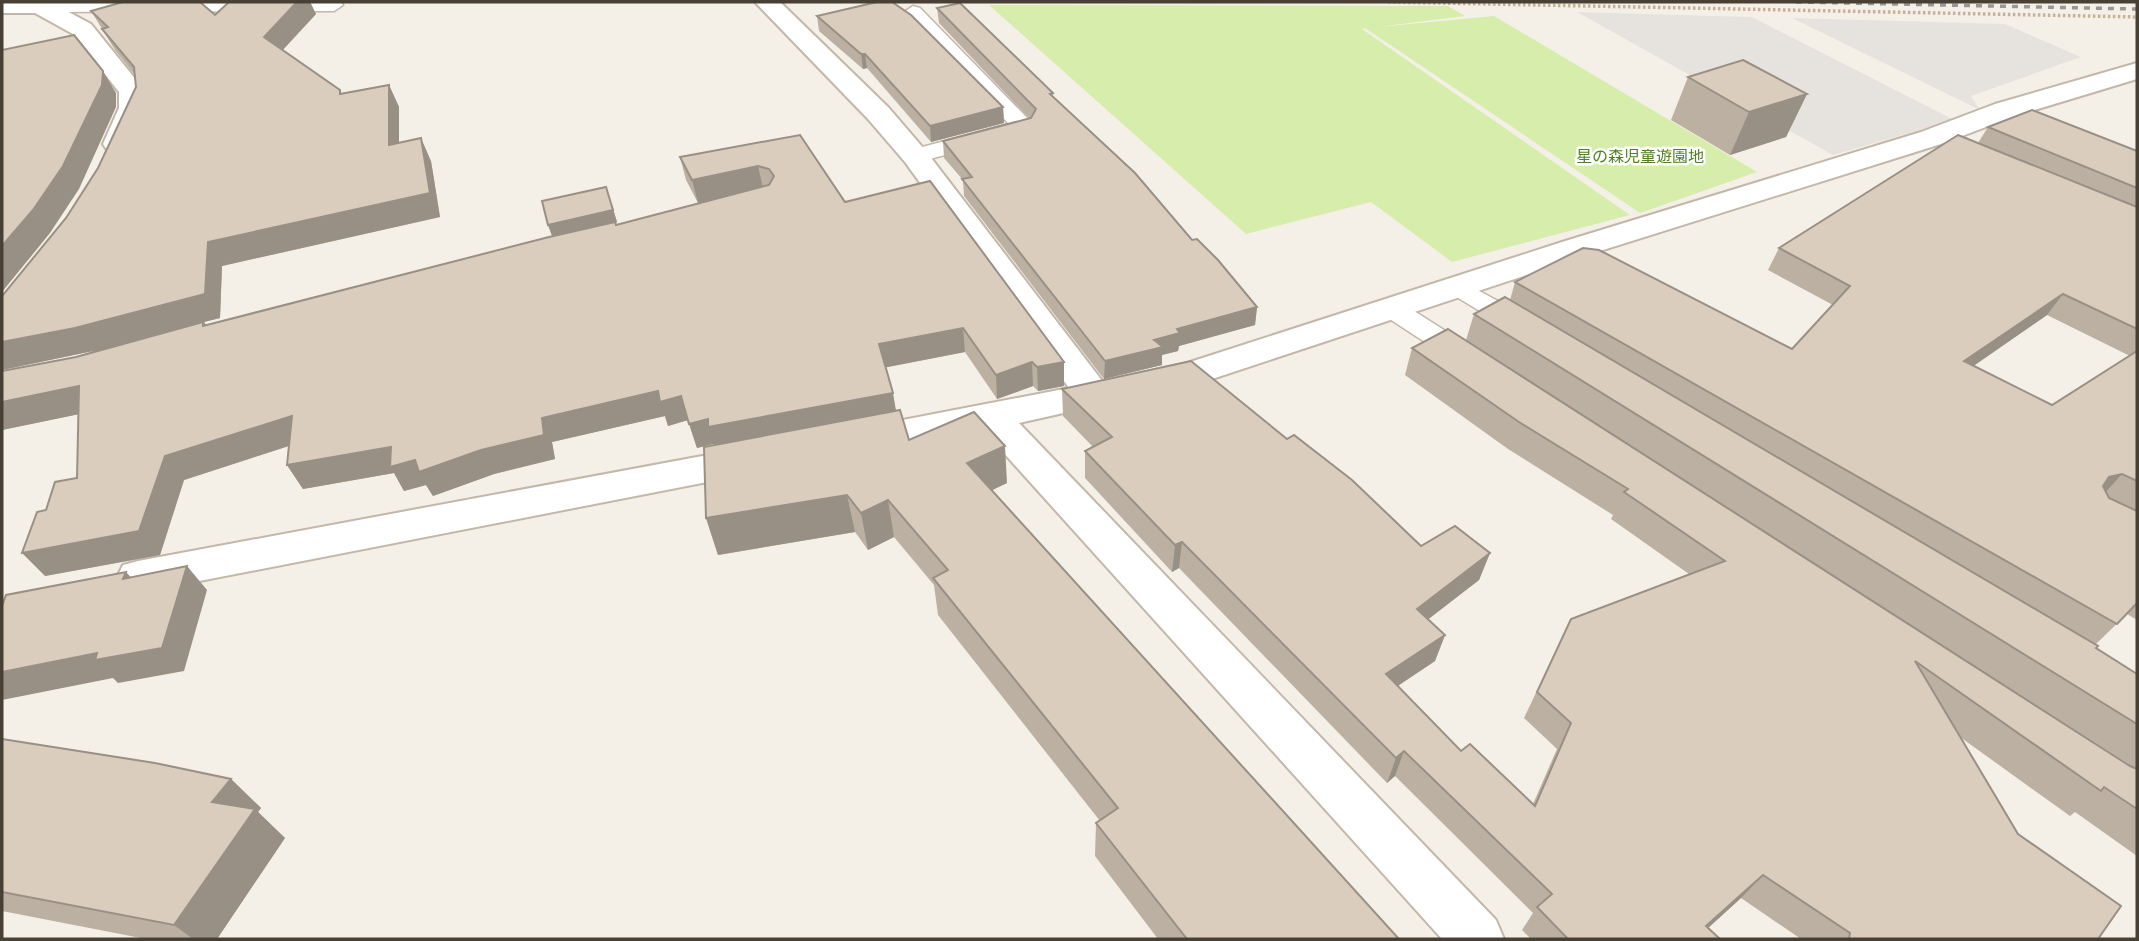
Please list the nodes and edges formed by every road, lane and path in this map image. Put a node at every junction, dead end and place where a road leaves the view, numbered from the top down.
1 (767, 2) edge
2 (1388, 2) edge
3 (334, 5) dead end
4 (2, 6) edge
5 (40, 6) junction
6 (913, 12) dead end
7 (2137, 17) edge
8 (2137, 49) edge
9 (2137, 71) edge
10 (2005, 110) junction
11 (2041, 124) edge
12 (915, 156) junction
13 (106, 166) edge
14 (1573, 249) junction
15 (1609, 268) edge
16 (1459, 288) junction
17 (1394, 310) junction
18 (1542, 338) edge
19 (1487, 369) edge
20 (1094, 396) junction
21 (991, 416) junction
22 (828, 447) edge
23 (788, 454) edge
24 (110, 583) edge
25 (1477, 939) edge

1 - 12 street
2 - 7 path
3 - 5 lane
4 - 5 street
5 - 13 street
6 - 12 lane
8 - 10 street
9 - 10 street
10 - 11 street
10 - 14 street
12 - 20 street
14 - 15 lane
14 - 16 street
16 - 17 street
16 - 18 lane
17 - 19 lane
17 - 20 street
20 - 21 street
21 - 22 street
21 - 25 street
23 - 24 street

